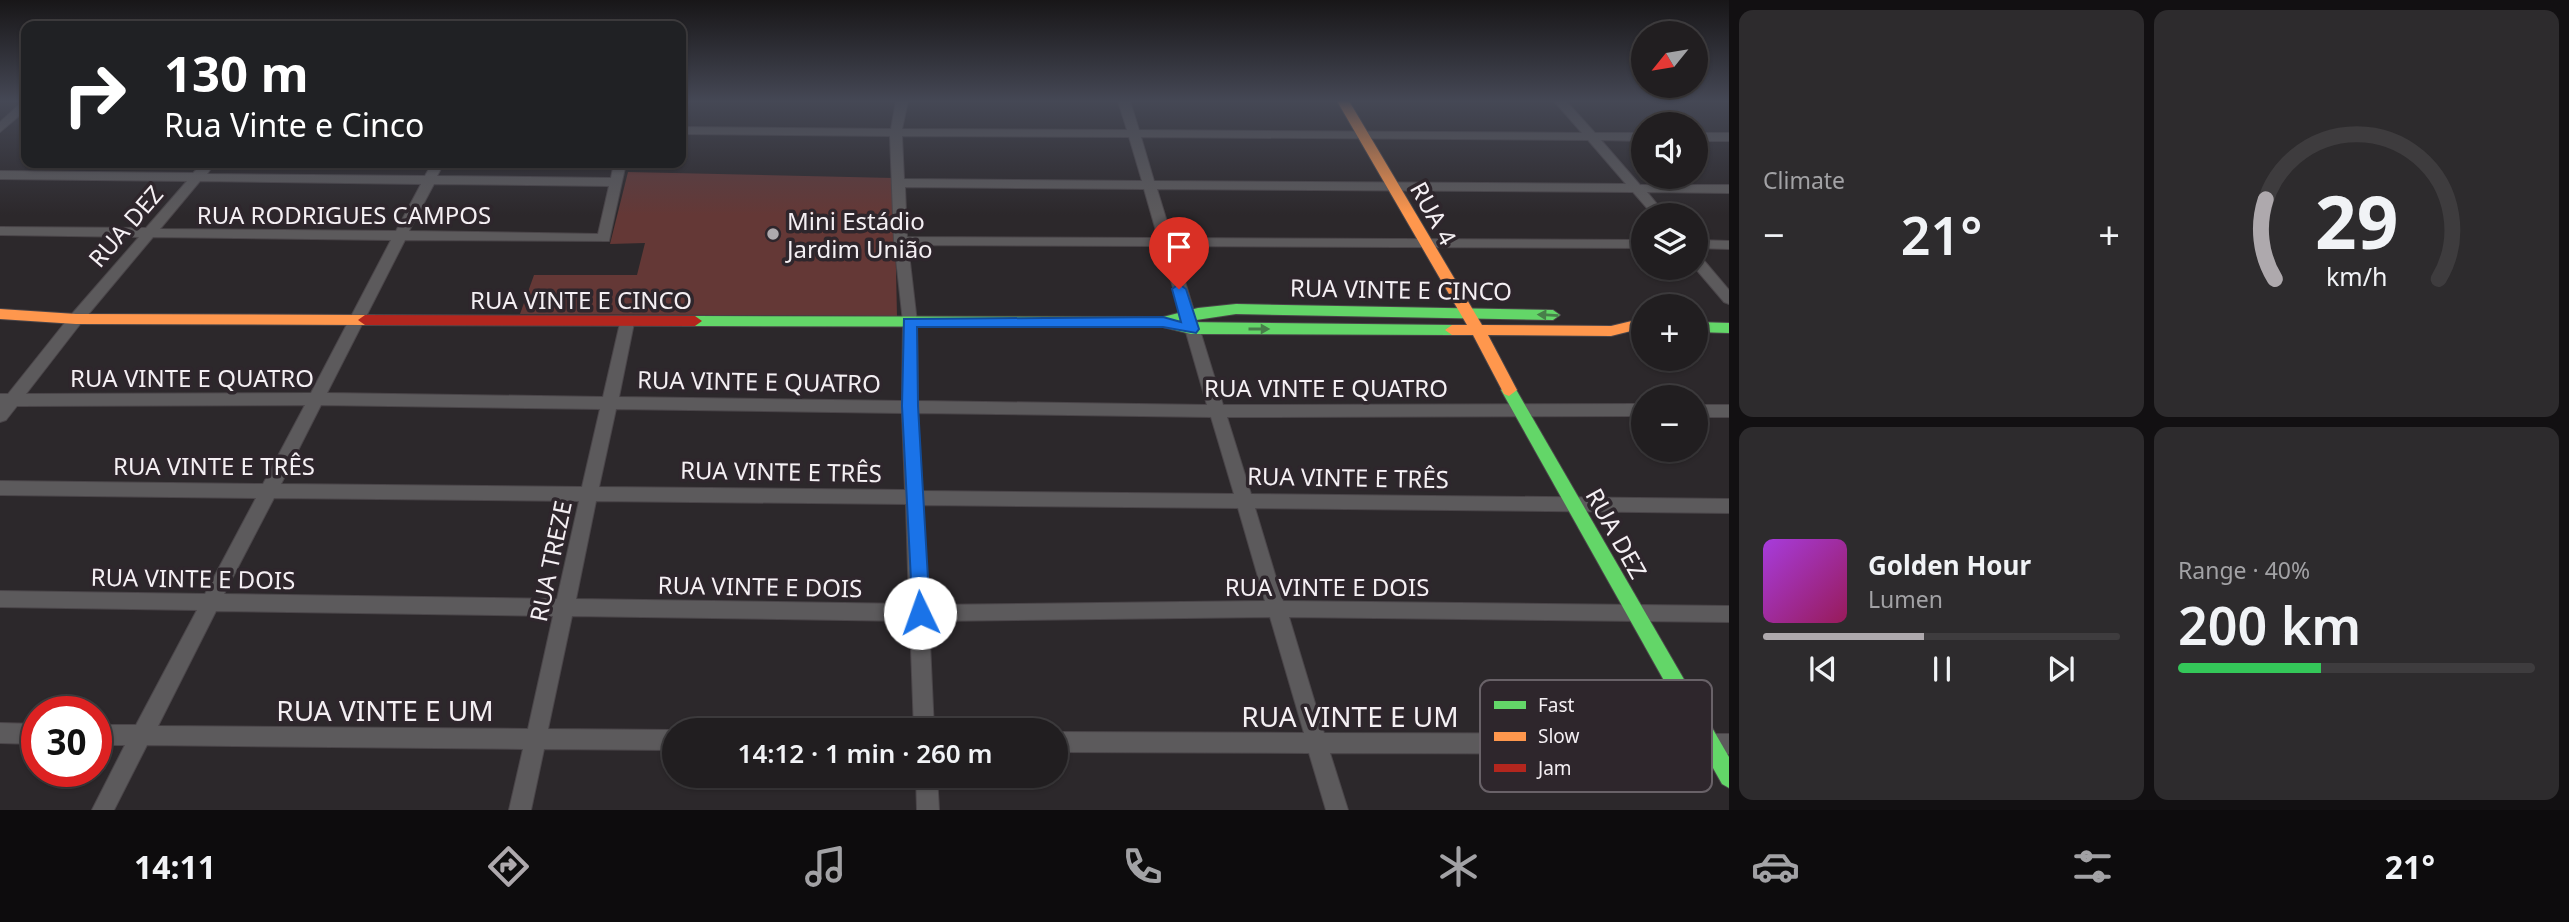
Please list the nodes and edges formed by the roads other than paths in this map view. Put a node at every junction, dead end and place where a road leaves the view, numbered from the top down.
1 (896, 139) edge
2 (1136, 139) edge
3 (1364, 139) edge
4 (1593, 139) edge
5 (205, 168) edge
6 (436, 168) edge
7 (619, 168) edge
8 (200, 175) junction
9 (0, 176) edge
10 (1631, 180) edge
11 (429, 182) junction
12 (615, 182) junction
13 (898, 183) junction
14 (1149, 184) junction
15 (1631, 187) edge
16 (1394, 188) junction
17 (1640, 189) edge
18 (1708, 189) edge
19 (1729, 189) edge
20 (1651, 203) edge
21 (0, 231) edge
22 (146, 235) junction
23 (400, 237) junction
24 (901, 241) junction
25 (1164, 243) junction
26 (1424, 244) junction
27 (1631, 244) edge
28 (1708, 244) edge
29 (1729, 245) edge
30 (1708, 274) edge
31 (1729, 299) edge
32 (1464, 311) junction
33 (0, 314) edge
34 (76, 319) junction
35 (355, 319) junction
36 (1189, 321) junction
37 (910, 322) junction
38 (1631, 322) edge
39 (627, 323) junction
40 (1631, 327) edge
41 (1708, 327) edge
42 (1729, 328) edge
43 (1477, 329) junction
44 (314, 399) junction
45 (6, 400) edge
46 (610, 402) junction
47 (910, 406) junction
48 (1519, 409) junction
49 (1631, 410) edge
50 (1216, 411) junction
51 (1708, 411) edge
52 (1729, 411) edge
53 (0, 416) edge
54 (0, 488) edge
55 (267, 489) junction
56 (589, 494) junction
57 (914, 497) junction
58 (1243, 501) junction
59 (1576, 504) junction
60 (1729, 506) edge
61 (0, 599) edge
62 (209, 604) junction
63 (565, 606) junction
64 (1276, 609) junction
65 (1635, 612) junction
66 (920, 613) junction
67 (1729, 614) edge
68 (1678, 680) edge
69 (923, 718) edge
70 (0, 733) edge
71 (21, 734) edge
72 (112, 735) edge
73 (141, 736) junction
74 (535, 740) junction
75 (662, 740) edge
76 (1068, 743) edge
77 (1317, 744) junction
78 (1480, 744) edge
79 (1719, 744) edge
80 (1729, 778) edge
81 (927, 788) edge
82 (103, 810) edge
83 (520, 810) edge
84 (928, 810) edge
85 (1337, 810) edge

1 - 13 street
2 - 14 street
3 - 16 street, RUA 4
4 - 10 street
5 - 8 street, RUA DEZ
6 - 11 street
7 - 12 street
8 - 9 street
8 - 11 street
8 - 22 street, RUA DEZ
11 - 12 street
11 - 23 street
12 - 23 street, RUA RODRIGUES CAMPOS
13 - 14 street
13 - 24 street
14 - 16 street
14 - 25 street
15 - 16 street
16 - 26 street, RUA 4
17 - 20 street
18 - 19 street
21 - 22 street, RUA RODRIGUES CAMPOS
22 - 23 street, RUA RODRIGUES CAMPOS
22 - 34 street, RUA DEZ
23 - 35 street
24 - 25 street
24 - 37 street
25 - 26 street
25 - 36 street
26 - 27 street
26 - 32 street, RUA 4
28 - 29 street
30 - 31 street
32 - 36 street, RUA VINTE E CINCO
38 -> 32 street, RUA VINTE E CINCO
32 - 43 street, RUA DEZ
33 - 34 street, RUA VINTE E CINCO
34 - 35 street, RUA VINTE E CINCO
34 - 45 street, RUA DEZ
35 - 39 street, RUA VINTE E CINCO
35 - 44 street
36 - 37 street, RUA VINTE E CINCO
36 -> 43 street, RUA VINTE E CINCO
36 - 50 street
37 - 39 street, RUA VINTE E CINCO
37 - 47 street
39 - 46 street, RUA TREZE
40 - 43 street, RUA VINTE E CINCO
41 - 42 street
43 - 48 street, RUA DEZ
44 - 45 street, RUA VINTE E QUATRO
44 - 46 street, RUA VINTE E QUATRO
44 - 55 street
45 - 53 street, RUA DEZ
46 - 47 street, RUA VINTE E QUATRO
46 - 56 street, RUA TREZE
47 - 50 street, RUA VINTE E QUATRO
47 - 57 street
48 - 49 street, RUA VINTE E QUATRO
48 - 50 street, RUA VINTE E QUATRO
48 - 59 street, RUA DEZ
50 - 58 street
51 - 52 street
54 - 55 street, RUA VINTE E TRÊS
55 - 56 street, RUA VINTE E TRÊS
55 - 62 street
56 - 57 street, RUA VINTE E TRÊS
56 - 63 street, RUA TREZE
57 - 58 street, RUA VINTE E TRÊS
57 - 66 street
58 - 59 street, RUA VINTE E TRÊS
58 - 64 street
59 - 60 street, RUA VINTE E TRÊS
59 - 65 street, RUA DEZ
61 - 62 street, RUA VINTE E DOIS
62 - 63 street, RUA VINTE E DOIS
62 - 73 street
63 - 66 street, RUA VINTE E DOIS
63 - 74 street, RUA TREZE
64 - 65 street, RUA VINTE E DOIS
64 - 66 street, RUA VINTE E DOIS
64 - 77 street
65 - 67 street, RUA VINTE E DOIS
65 - 68 street, RUA DEZ
66 - 69 street
70 - 71 street
72 - 73 street, RUA VINTE E UM
73 - 74 street, RUA VINTE E UM
73 - 82 street
74 - 75 street, RUA VINTE E UM
74 - 83 street, RUA TREZE
76 - 77 street, RUA VINTE E UM
77 - 78 street, RUA VINTE E UM
77 - 85 street
79 - 80 street, RUA DEZ
81 - 84 street

